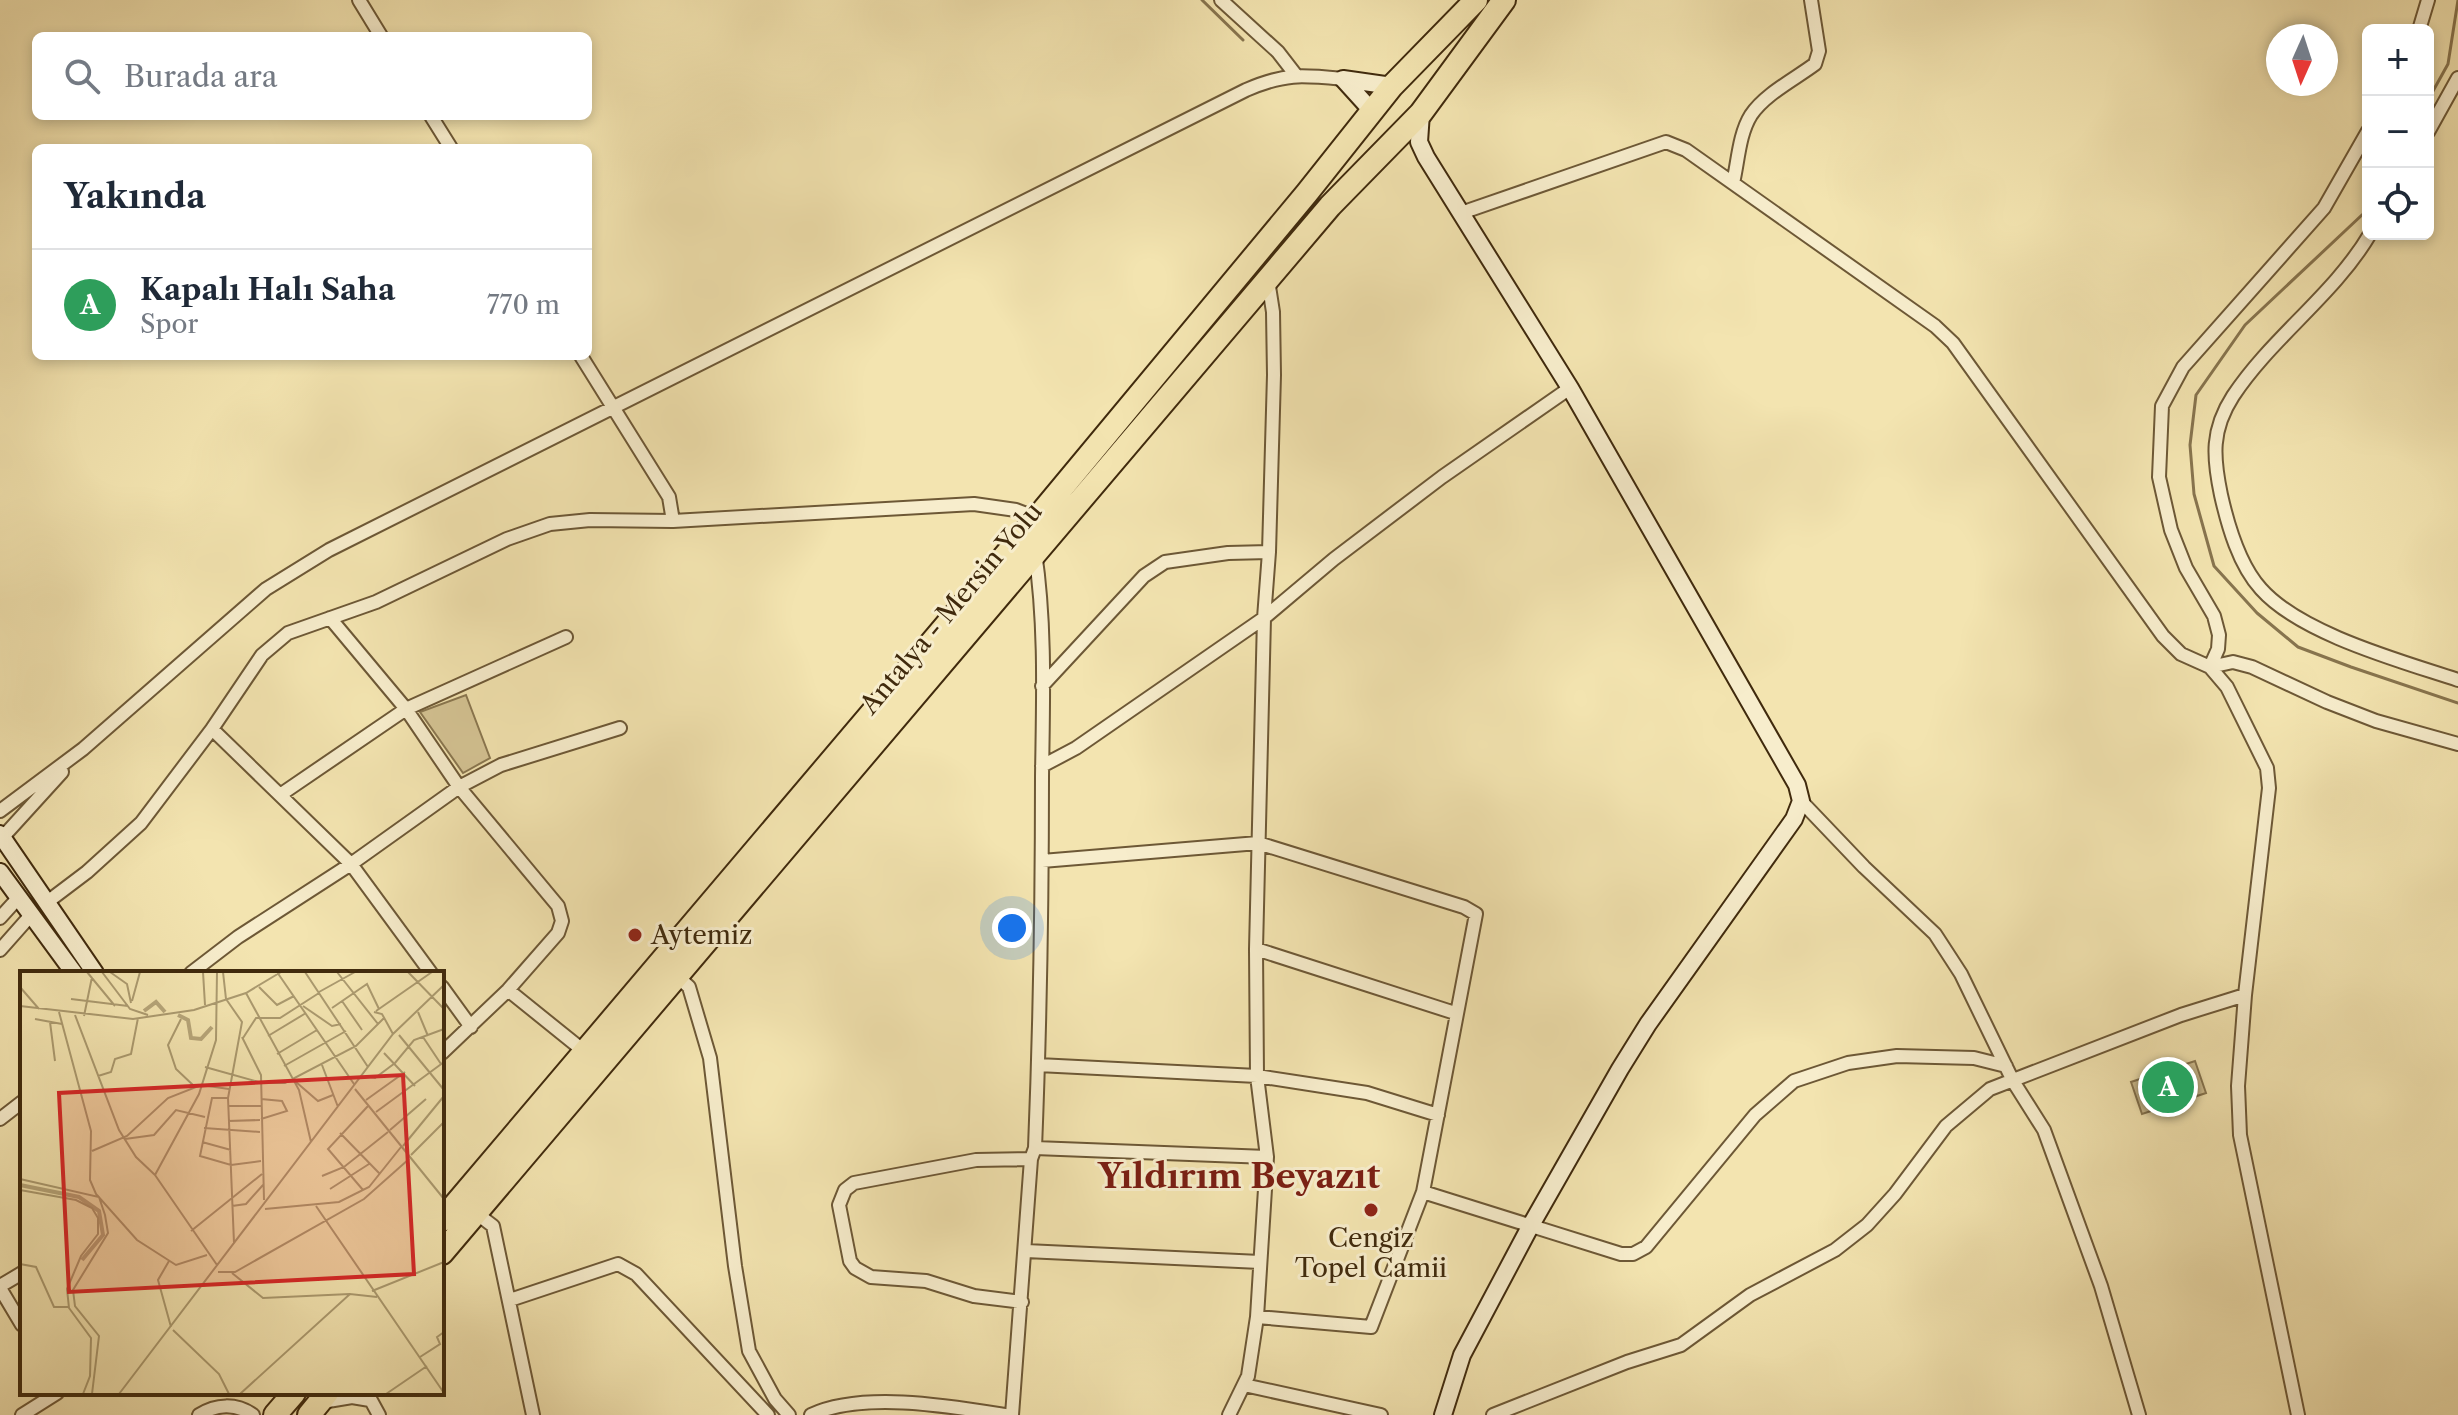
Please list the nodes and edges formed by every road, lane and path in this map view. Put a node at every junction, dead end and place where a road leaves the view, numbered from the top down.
1 (359, 0) edge
2 (1221, 0) edge
3 (1476, 0) edge
4 (1504, 0) edge
5 (1811, 0) edge
6 (2428, 0) edge
7 (2421, 24) edge
8 (379, 32) edge
9 (1295, 74) junction
10 (2458, 78) edge
11 (1343, 79) junction
12 (1392, 86) junction
13 (1372, 111) junction
14 (1421, 113) junction
15 (434, 120) edge
16 (2434, 121) edge
17 (1396, 138) junction
18 (2362, 142) edge
19 (448, 144) edge
20 (1426, 157) junction
21 (1733, 183) junction
22 (1461, 213) junction
23 (2367, 240) edge
24 (1268, 280) junction
25 (583, 360) edge
26 (1570, 388) junction
27 (612, 409) junction
28 (1037, 518) junction
29 (673, 521) junction
30 (1035, 552) junction
31 (1269, 552) junction
32 (330, 618) junction
33 (1264, 618) junction
34 (566, 637) dead end
35 (2210, 667) junction
36 (2458, 680) edge
37 (1042, 686) junction
38 (406, 709) junction
39 (620, 728) dead end
40 (212, 729) junction
41 (2458, 744) edge
42 (83, 749) junction
43 (1042, 766) junction
44 (459, 787) junction
45 (280, 795) junction
46 (1801, 801) junction
47 (0, 811) edge
48 (1, 837) edge
49 (1258, 843) junction
50 (1042, 861) junction
51 (351, 864) junction
52 (0, 872) edge
53 (19, 897) junction
54 (46, 903) junction
55 (31, 915) junction
56 (0, 918) edge
57 (1256, 949) junction
58 (0, 950) edge
59 (73, 971) edge
60 (94, 971) edge
61 (194, 971) edge
62 (430, 971) edge
63 (677, 976) junction
64 (444, 990) edge
65 (508, 990) junction
66 (2245, 995) junction
67 (1455, 1013) junction
68 (471, 1027) junction
69 (444, 1051) edge
70 (585, 1052) junction
71 (1038, 1065) junction
72 (2006, 1066) junction
73 (1257, 1076) junction
74 (2013, 1081) junction
75 (20, 1104) edge
76 (1438, 1115) junction
77 (0, 1119) edge
78 (1033, 1154) junction
79 (1267, 1157) junction
80 (1423, 1192) junction
81 (476, 1213) junction
82 (444, 1218) edge
83 (1531, 1225) junction
84 (444, 1251) edge
85 (1026, 1251) junction
86 (1260, 1262) junction
87 (20, 1274) edge
88 (0, 1287) edge
89 (510, 1300) junction
90 (1022, 1302) junction
91 (1257, 1317) junction
92 (20, 1322) edge
93 (1244, 1385) junction
94 (54, 1395) edge
95 (292, 1395) edge
96 (368, 1396) edge
97 (318, 1404) edge
98 (22, 1415) edge
99 (199, 1415) edge
100 (253, 1415) edge
101 (275, 1415) edge
102 (379, 1415) edge
103 (533, 1415) edge
104 (768, 1415) edge
105 (789, 1415) edge
106 (811, 1415) edge
107 (1005, 1415) edge
108 (1012, 1415) edge
109 (1229, 1415) edge
110 (1381, 1415) edge
111 (1443, 1415) edge
112 (1493, 1415) edge
113 (2139, 1415) edge
114 (2298, 1415) edge

1 - 8 street
2 - 9 street
3 - 12 highway, Antalya - Mersin Yolu
4 - 14 highway, Antalya - Mersin Yolu
5 - 21 street
6 - 7 street
9 - 11 street
9 - 27 street
10 - 16 street
11 - 12 street
11 - 13 street
12 - 13 highway, Antalya - Mersin Yolu
12 - 14 highway
13 - 17 highway
13 - 28 highway, Antalya - Mersin Yolu
14 - 17 highway, Antalya - Mersin Yolu
14 - 20 street
15 - 19 street
17 - 20 street
17 - 24 highway, Antalya - Mersin Yolu
18 - 35 street
20 - 22 street
21 - 22 street
21 - 35 street
22 - 26 street
23 - 36 street
24 - 30 highway, Antalya - Mersin Yolu
24 - 31 street
25 - 27 street
26 - 33 street
26 - 46 street
27 - 29 street
27 - 42 street
28 - 29 street
28 - 70 highway, Antalya - Mersin Yolu
29 - 32 street
30 - 37 street
30 - 63 highway, Antalya - Mersin Yolu
31 - 33 street
31 - 37 street
32 - 38 street
32 - 40 street
33 - 43 street
33 - 49 street
34 - 38 street
35 - 41 street
35 - 66 street
37 - 43 street
38 - 44 street
38 - 45 street
39 - 44 street
40 - 45 street
40 - 54 street
42 - 47 street
42 - 48 street
43 - 50 street
44 - 51 street
44 - 65 street
45 - 51 street
46 - 72 street
46 - 83 street
48 - 54 street
49 - 50 street
49 - 57 street
49 - 67 street
50 - 71 street
51 - 61 street
51 - 62 street
52 - 53 street
53 - 55 street
53 - 56 street
54 - 55 street
54 - 60 street
55 - 58 street
55 - 59 street
57 - 67 street
57 - 73 street
63 - 81 highway, Antalya - Mersin Yolu
63 - 105 street
64 - 68 street
65 - 68 street
65 - 70 street
66 - 74 street
66 - 114 street
67 - 76 street
68 - 69 street
70 - 82 highway, Antalya - Mersin Yolu
71 - 73 street
71 - 78 street
72 - 74 street
72 - 83 street
73 - 76 street
73 - 79 street
74 - 112 street
74 - 113 street
75 - 77 street
76 - 80 street
78 - 79 street
78 - 85 street
78 - 90 street
79 - 86 street
80 - 83 street
80 - 91 street
81 - 84 highway, Antalya - Mersin Yolu
81 - 89 street
83 - 111 street
85 - 86 street
85 - 90 street
86 - 91 street
87 - 88 street
88 - 92 street
89 - 103 street
89 - 104 street
90 - 108 street
91 - 93 street
93 - 109 street
93 - 110 street
94 - 98 street
95 - 101 highway
96 - 97 street
96 - 102 street
99 - 100 street
106 - 107 street

